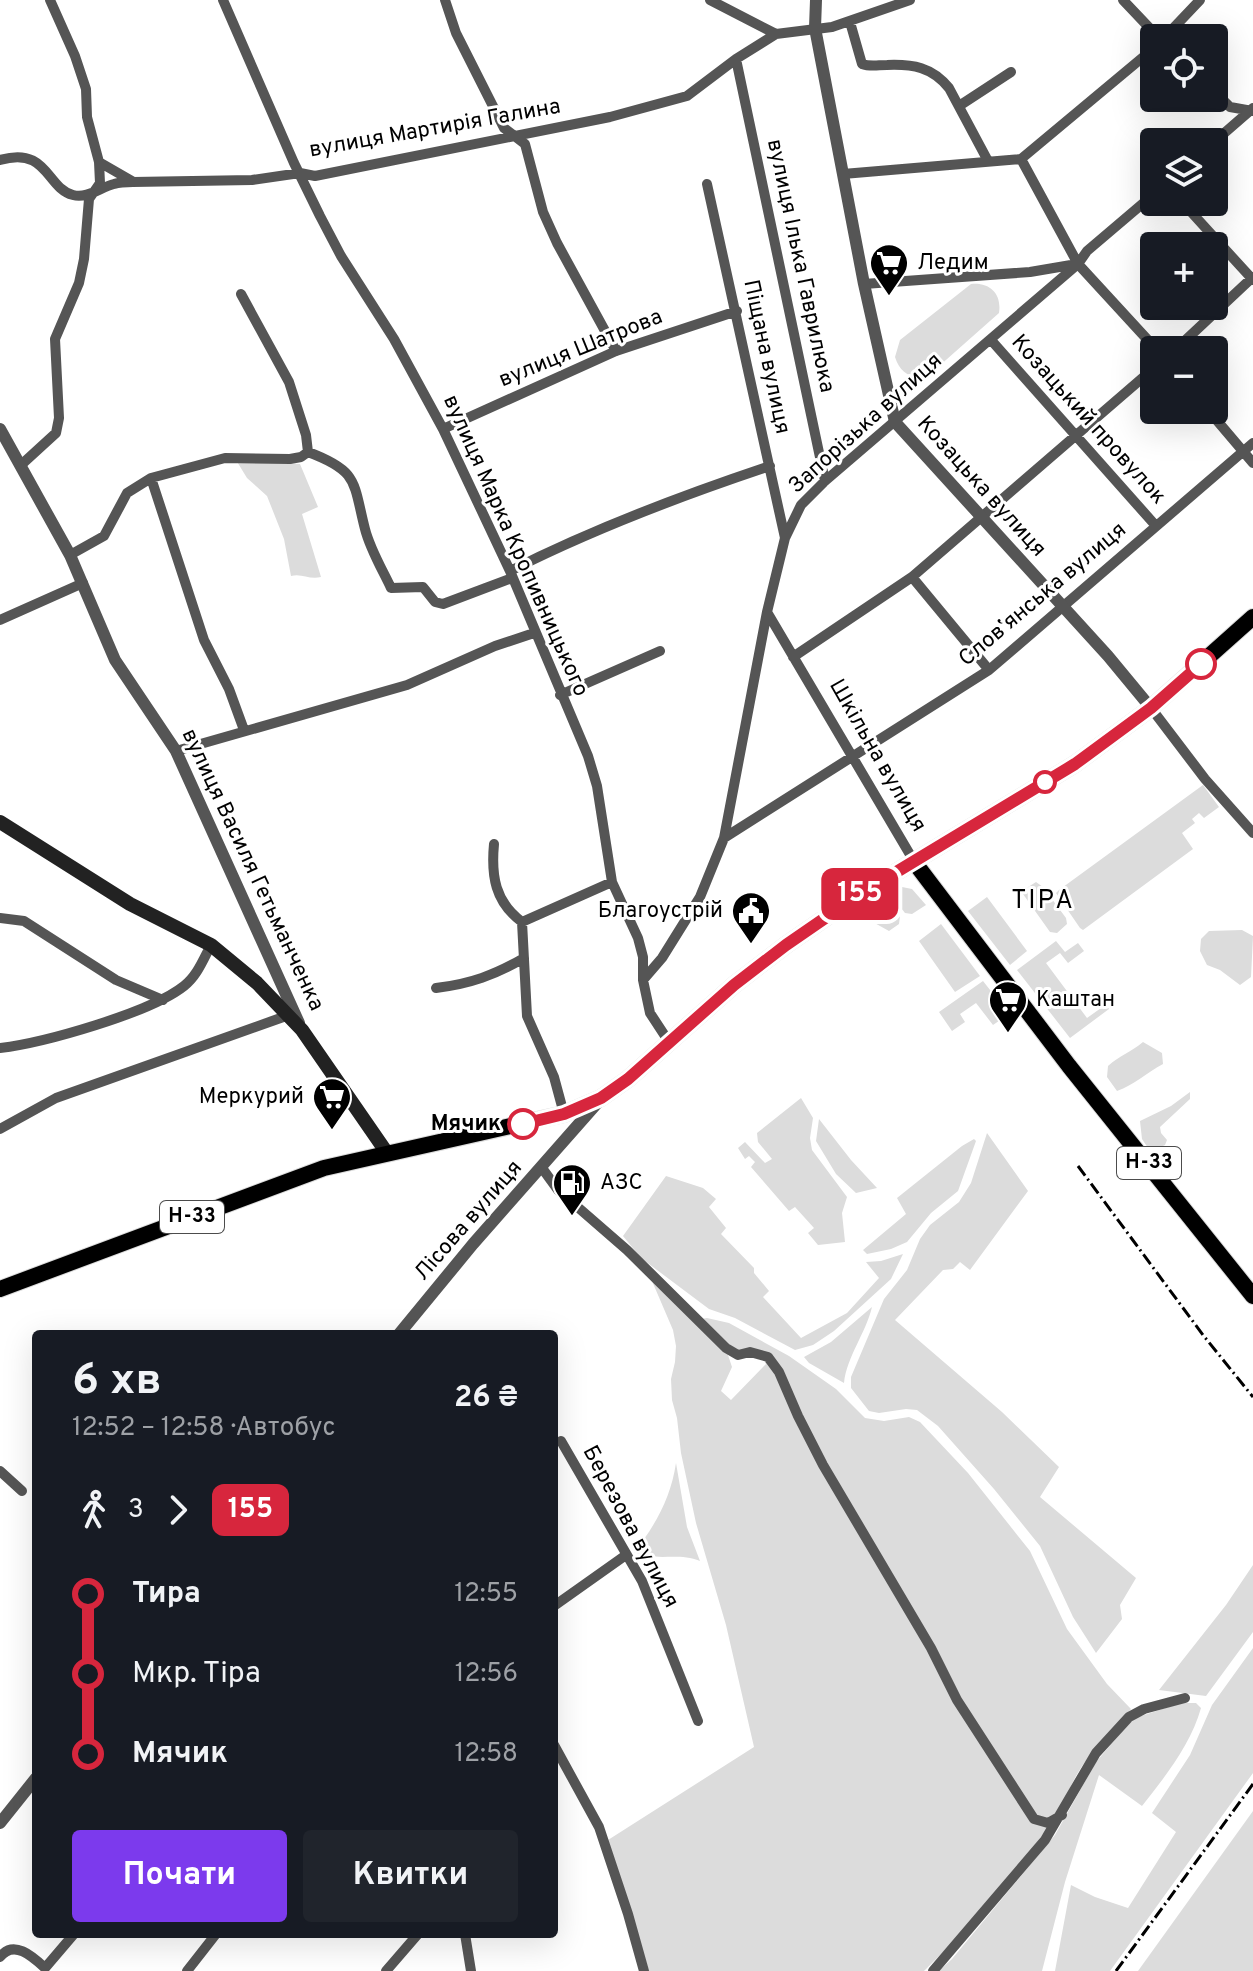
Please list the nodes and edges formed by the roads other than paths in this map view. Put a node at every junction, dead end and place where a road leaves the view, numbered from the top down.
1 (50, 0) edge
2 (223, 0) edge
3 (445, 0) edge
4 (710, 0) edge
5 (816, 0) edge
6 (910, 0) edge
7 (1123, 0) edge
8 (1200, 0) edge
9 (850, 22) junction
10 (1148, 24) edge
11 (1176, 24) edge
12 (815, 28) junction
13 (776, 34) junction
14 (736, 59) junction
15 (1140, 60) edge
16 (1011, 72) dead end
17 (1228, 105) edge
18 (959, 106) junction
19 (1252, 110) edge
20 (1228, 130) edge
21 (514, 138) junction
22 (1021, 159) junction
23 (0, 160) edge
24 (988, 161) junction
25 (99, 162) junction
26 (300, 173) junction
27 (843, 174) junction
28 (133, 182) junction
29 (707, 184) dead end
30 (91, 193) junction
31 (1140, 206) edge
32 (1195, 216) edge
33 (1078, 264) junction
34 (1253, 278) edge
35 (864, 284) junction
36 (241, 294) dead end
37 (737, 311) junction
38 (1144, 336) edge
39 (1190, 336) edge
40 (991, 340) junction
41 (616, 351) junction
42 (1140, 380) edge
43 (895, 422) junction
44 (1220, 424) edge
45 (0, 429) edge
46 (443, 429) junction
47 (1076, 434) junction
48 (1253, 443) edge
49 (4, 444) edge
50 (308, 452) junction
51 (1243, 452) junction
52 (1253, 463) edge
53 (21, 465) junction
54 (770, 466) junction
55 (151, 478) junction
56 (825, 481) junction
57 (778, 502) junction
58 (801, 505) junction
59 (980, 517) junction
60 (1156, 526) junction
61 (785, 538) junction
62 (70, 555) junction
63 (511, 575) junction
64 (912, 577) junction
65 (83, 583) junction
66 (1063, 606) junction
67 (767, 612) junction
68 (1253, 617) edge
69 (0, 620) edge
70 (534, 633) junction
71 (660, 651) dead end
72 (793, 657) junction
73 (989, 670) junction
74 (560, 695) junction
75 (1151, 708) junction
76 (244, 730) junction
77 (176, 751) junction
78 (853, 755) junction
79 (0, 822) edge
80 (1253, 833) edge
81 (724, 838) junction
82 (494, 844) dead end
83 (915, 863) junction
84 (612, 882) junction
85 (0, 918) edge
86 (522, 922) junction
87 (211, 945) junction
88 (524, 958) junction
89 (643, 980) junction
90 (436, 988) dead end
91 (163, 1000) junction
92 (289, 1015) junction
93 (302, 1030) junction
94 (669, 1042) junction
95 (0, 1048) edge
96 (601, 1098) junction
97 (564, 1114) junction
98 (0, 1129) edge
99 (387, 1153) junction
100 (542, 1168) junction
101 (0, 1289) edge
102 (1253, 1296) edge
103 (402, 1330) edge
104 (561, 1441) dead end
105 (0, 1471) edge
106 (22, 1491) dead end
107 (626, 1555) junction
108 (558, 1603) edge
109 (1185, 1698) dead end
110 (698, 1721) dead end
111 (558, 1752) edge
112 (32, 1783) edge
113 (1062, 1815) junction
114 (0, 1823) edge
115 (71, 1938) edge
116 (213, 1938) edge
117 (415, 1938) edge
118 (466, 1938) edge
119 (0, 1957) edge
120 (187, 1971) edge
121 (386, 1971) edge
122 (471, 1971) edge
123 (644, 1971) edge
124 (933, 1971) edge

1 - 25 street
2 - 26 street, вулиця Марка Кропивницького
3 - 21 street
4 - 13 street
5 - 12 street, Козацька вулиця
6 - 9 street
7 - 10 street
8 - 11 street
9 - 12 street
9 - 18 street
12 - 13 street
12 - 27 street, Козацька вулиця
13 - 14 street, вулиця Мартирія Галина
14 - 21 street, вулиця Мартирія Галина
14 - 56 street, вулиця Ілька Гаврилюка
15 - 22 street
16 - 18 street
17 - 19 street
18 - 24 street
19 - 20 street
21 - 26 street, вулиця Мартирія Галина
21 - 41 street
22 - 24 street
22 - 33 street
23 - 30 street
24 - 27 street
25 - 28 street
25 - 30 street
26 - 28 street, вулиця Мартирія Галина
26 - 46 street, вулиця Марка Кропивницького
27 - 35 street, Козацька вулиця
28 - 30 street, вулиця Мартирія Галина
29 - 37 street, Піщана вулиця
30 - 53 street
31 - 33 street, Запорізька вулиця
32 - 34 street
33 - 35 street
33 - 38 street
33 - 40 street, Запорізька вулиця
34 - 39 street
35 - 43 street, Козацька вулиця
36 - 50 street
37 - 41 street, вулиця Шатрова
37 - 54 street, Піщана вулиця
40 - 43 street, Запорізька вулиця
40 - 47 street, Козацький провулок
41 - 46 street, вулиця Шатрова
42 - 47 street
43 - 56 street, Запорізька вулиця
43 - 59 street, Козацька вулиця
44 - 51 street
45 - 49 street, вулиця Василя Гетьманченка
46 - 63 street, вулиця Марка Кропивницького
47 - 59 street
47 - 60 street, Козацький провулок
48 - 51 street, Словʼянська вулиця
49 - 53 street, вулиця Василя Гетьманченка
50 - 55 street
50 - 63 street
51 - 52 street
51 - 60 street, Словʼянська вулиця
53 - 62 street, вулиця Василя Гетьманченка
54 - 57 street, Піщана вулиця
54 - 63 street
55 - 62 street
55 - 76 street
56 - 58 street, Запорізька вулиця
57 - 58 street
57 - 61 street, Піщана вулиця
58 - 61 street, Запорізька вулиця
59 - 64 street
59 - 66 street, Козацька вулиця
60 - 66 street, Словʼянська вулиця
61 - 67 street, Запорізька вулиця
62 - 65 street, вулиця Василя Гетьманченка
63 - 70 street, вулиця Марка Кропивницького
64 - 72 street
64 - 73 street
65 - 69 street
65 - 77 street, вулиця Василя Гетьманченка
66 - 73 street, Словʼянська вулиця
66 - 75 street, Козацька вулиця
67 - 72 street, Шкільна вулиця
67 - 81 street, Запорізька вулиця
68 - 75 main road
70 - 74 street, вулиця Марка Кропивницького
70 - 76 street
71 - 74 street
72 - 78 street, Шкільна вулиця
73 - 78 street, Словʼянська вулиця
74 - 84 street, вулиця Марка Кропивницького
75 - 80 street, Козацька вулиця
75 - 83 main road
76 - 77 street
77 - 93 street, вулиця Василя Гетьманченка
78 - 81 street, Словʼянська вулиця
78 - 83 street, Шкільна вулиця
79 - 87 main road
81 - 89 street, Запорізька вулиця
82 - 86 street
83 - 94 main road, Н-33
83 - 102 main road, Шкільна вулиця / Н-33
84 - 86 street
84 - 89 street, вулиця Марка Кропивницького
85 - 91 street
86 - 88 street
87 - 91 street
87 - 92 main road
88 - 90 street
88 - 97 street
89 - 94 street, вулиця Марка Кропивницького
91 - 95 street
92 - 93 main road
92 - 98 street
93 - 99 main road, вулиця Василя Гетьманченка
94 - 96 main road, Н-33
96 - 97 main road, Н-33
96 - 100 street, Лісова вулиця
97 - 99 main road, Н-33
99 - 101 main road, Н-33
100 - 103 street, Лісова вулиця
100 - 113 street
104 - 107 street, Березова вулиця
105 - 106 street
107 - 108 street
107 - 110 street, Березова вулиця
109 - 113 street
111 - 123 street
112 - 114 street
113 - 124 street
115 - 119 street
116 - 120 street
117 - 121 street
118 - 122 street

